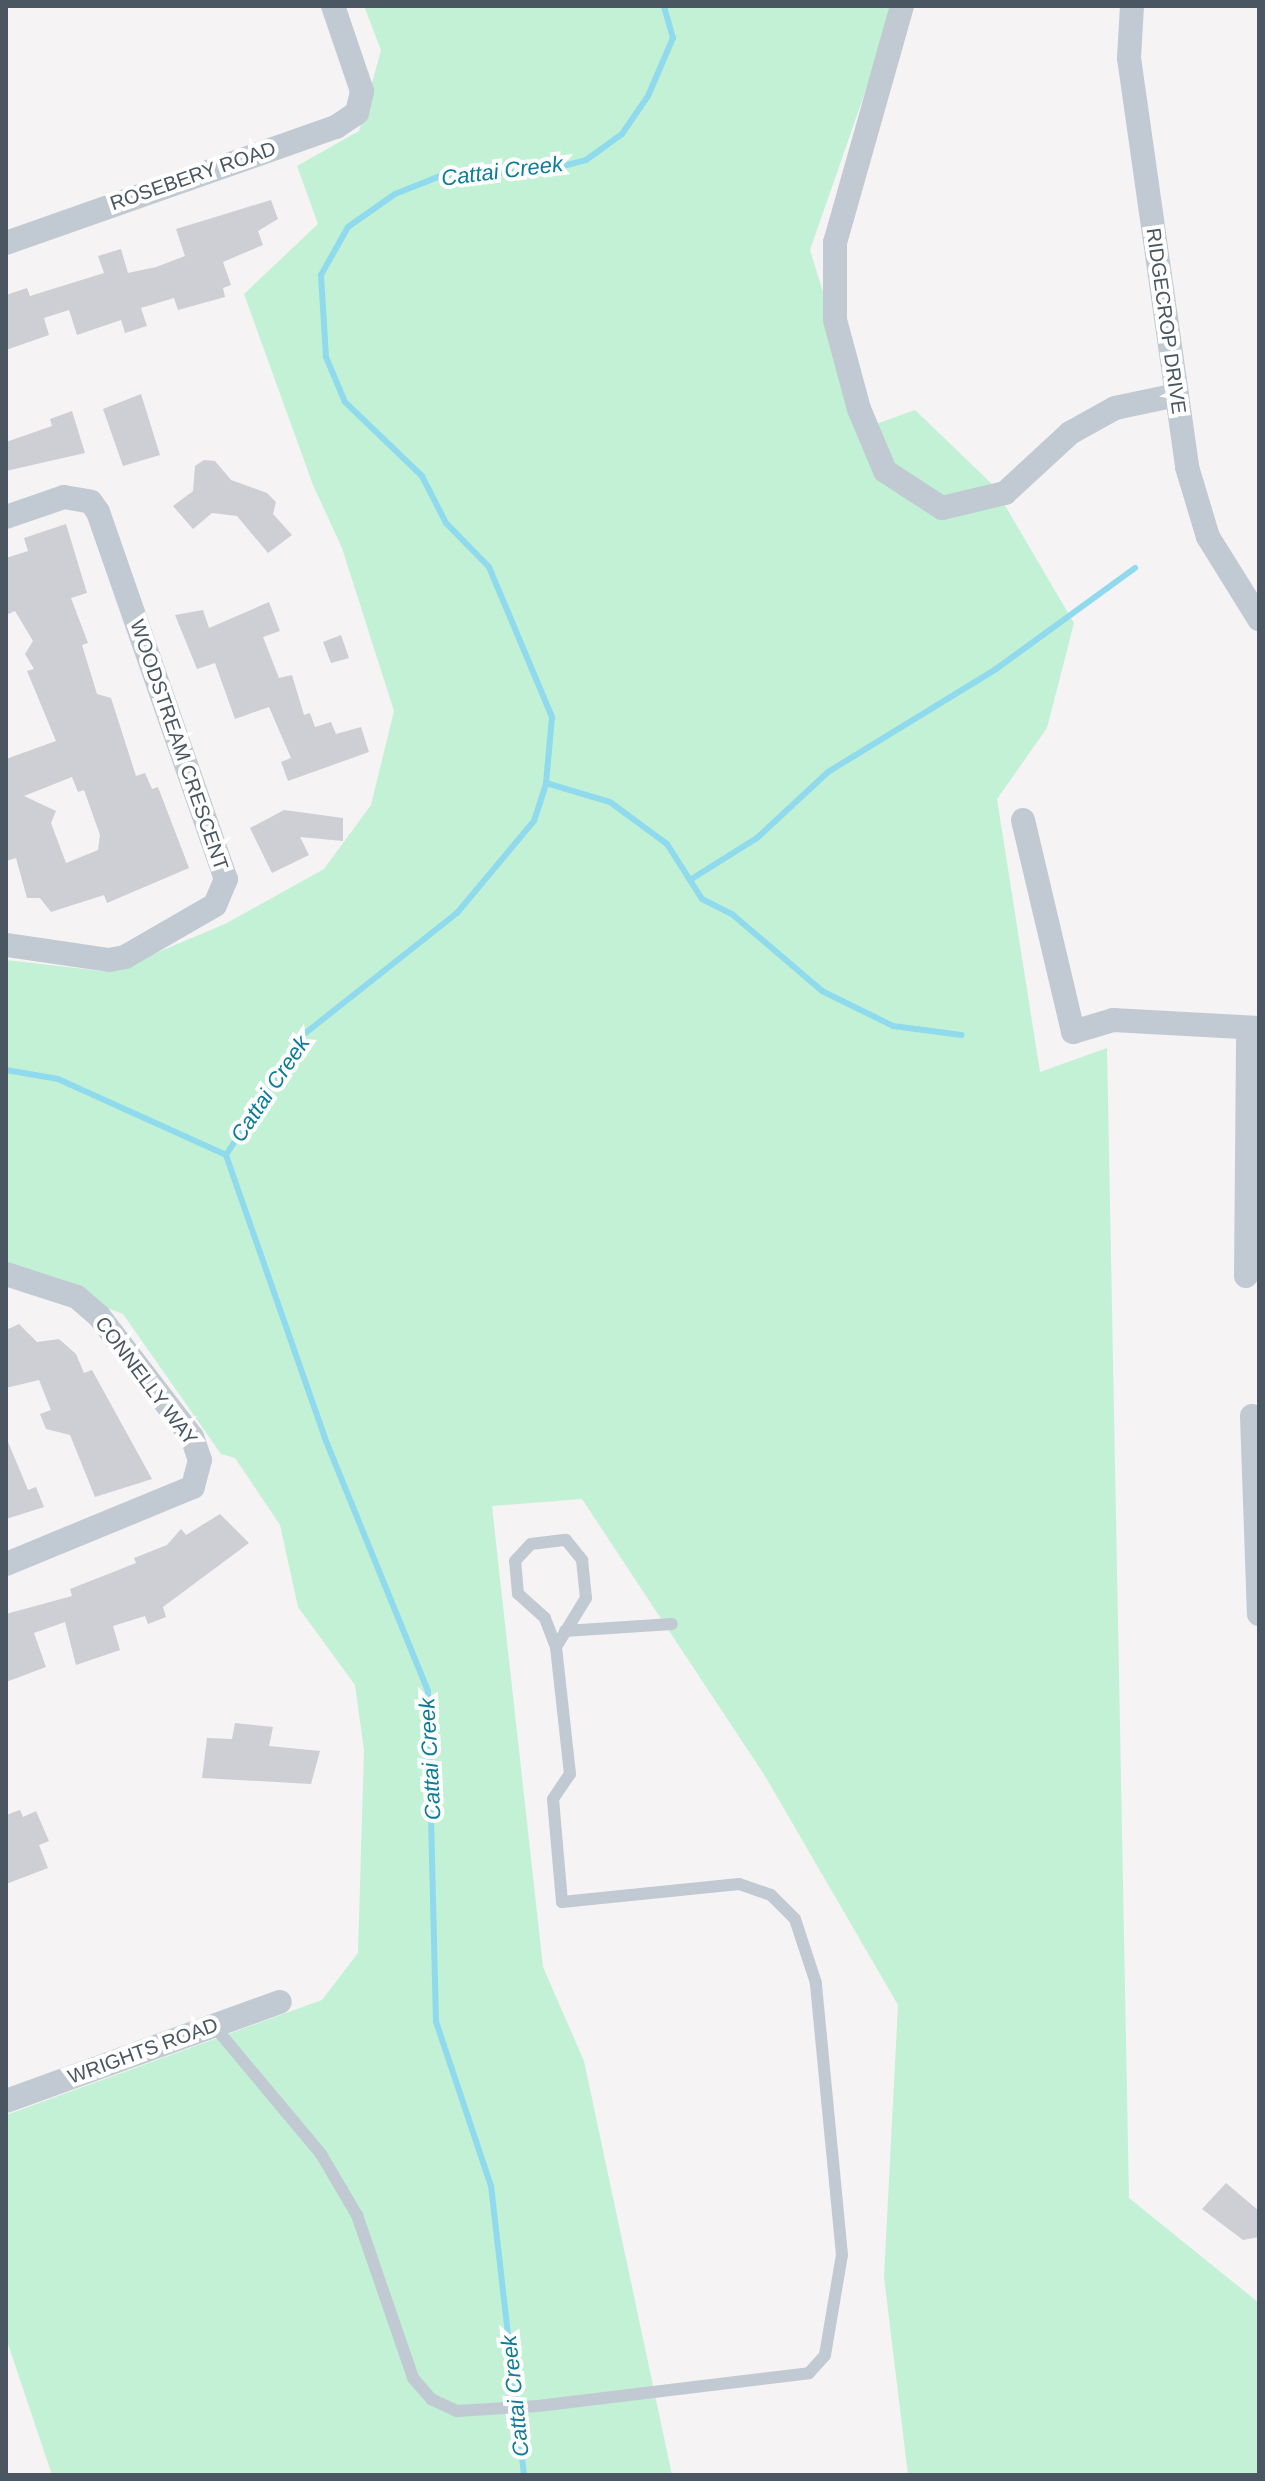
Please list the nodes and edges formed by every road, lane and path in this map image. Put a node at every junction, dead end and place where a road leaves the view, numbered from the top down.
1 (333, 6) edge
2 (902, 6) edge
3 (1132, 6) edge
4 (6, 242) edge
5 (1177, 395) junction
6 (6, 517) edge
7 (1259, 619) edge
8 (1023, 820) dead end
9 (6, 945) edge
10 (1254, 1028) edge
11 (6, 1274) edge
12 (1246, 1276) dead end
13 (1252, 1416) dead end
14 (6, 1564) edge
15 (1259, 1614) edge
16 (672, 1624) dead end
17 (565, 1631) junction
18 (556, 1647) junction
19 (280, 2002) dead end
20 (214, 2026) junction
21 (6, 2101) edge

1 - 4 street, ROSEBERY ROAD
2 - 5 street
3 - 5 street, RIDGECROP DRIVE
5 - 7 street, RIDGECROP DRIVE
6 - 9 street, WOODSTREAM CRESCENT
8 - 10 street
10 - 12 street
11 - 14 street, CONNELLY WAY
13 - 15 street
16 - 17 lane
17 - 18 lane
17 - 18 lane
18 - 20 lane
19 - 20 street, WRIGHTS ROAD
20 - 21 street, WRIGHTS ROAD

